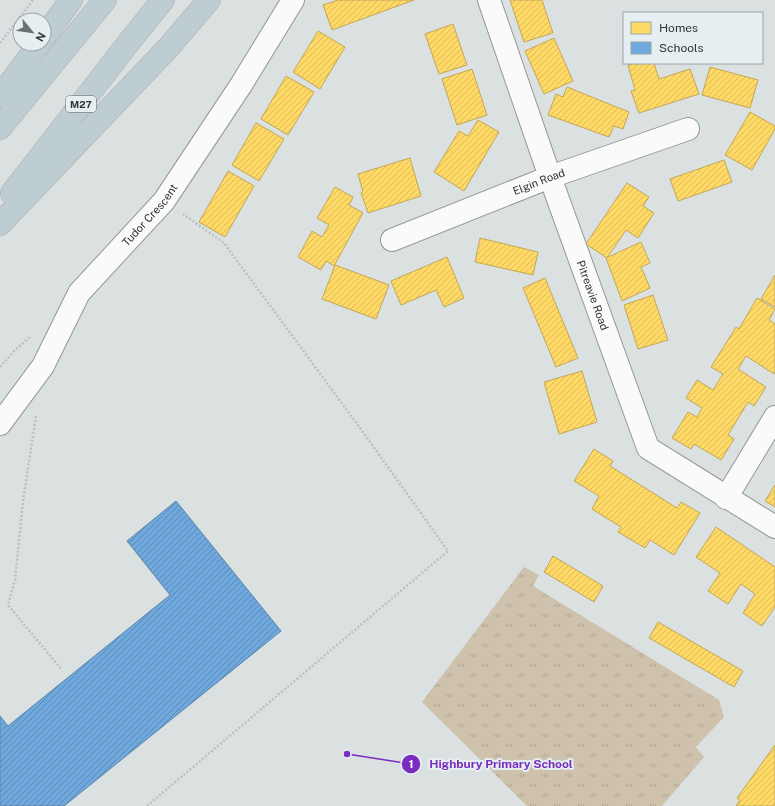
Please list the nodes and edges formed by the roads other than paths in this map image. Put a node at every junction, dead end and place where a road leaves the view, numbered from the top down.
1 (71, 0) edge
2 (104, 0) edge
3 (162, 0) edge
4 (209, 0) edge
5 (293, 0) edge
6 (489, 0) edge
7 (52, 26) edge
8 (33, 52) edge
9 (0, 97) edge
10 (0, 128) edge
11 (688, 129) dead end
12 (550, 177) junction
13 (0, 209) edge
14 (0, 224) edge
15 (392, 240) dead end
16 (775, 417) edge
17 (0, 424) edge
18 (726, 498) junction
19 (775, 527) edge

1 - 7 highway
2 - 10 highway
3 - 13 highway, M27
4 - 14 highway
5 - 17 street, Tudor Crescent
6 - 12 street, Pitreavie Road
8 - 9 highway
11 - 12 street, Elgin Road
12 - 15 street, Elgin Road
12 - 18 street, Pitreavie Road
16 - 18 street
18 - 19 street, Pitreavie Road

